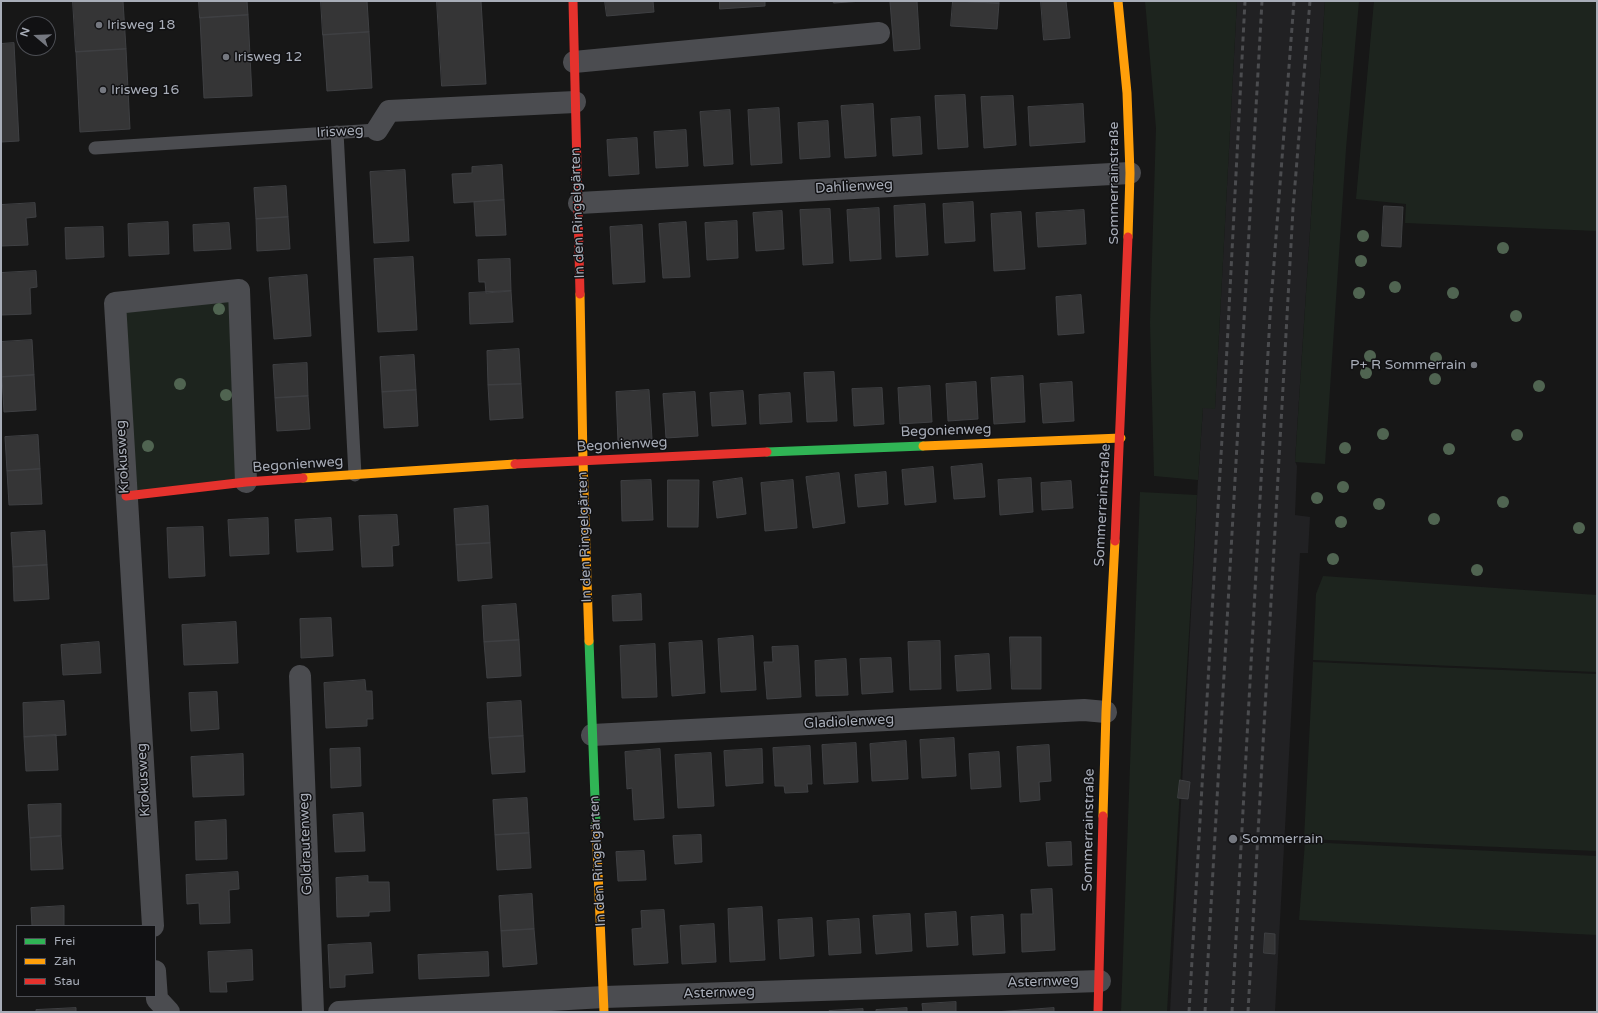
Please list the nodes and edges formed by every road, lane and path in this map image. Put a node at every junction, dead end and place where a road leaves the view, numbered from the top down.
1 (573, 1) edge
2 (1118, 1) edge
3 (879, 33) dead end
4 (574, 62) junction
5 (575, 102) junction
6 (377, 130) joint
7 (337, 132) junction
8 (95, 148) dead end
9 (1130, 173) junction
10 (579, 203) junction
11 (1121, 438) junction
12 (583, 460) junction
13 (355, 475) junction
14 (246, 482) junction
15 (126, 496) junction
16 (300, 676) dead end
17 (1106, 712) junction
18 (592, 735) junction
19 (152, 925) edge
20 (1100, 981) junction
21 (156, 997) edge
22 (604, 1004) edge
23 (168, 1012) edge
24 (313, 1012) edge
25 (339, 1012) edge
26 (1098, 1012) edge

1 - 4 street, In den Ringelgärten
2 - 9 street, Sommerrainstraße
3 - 4 street
4 - 5 street, In den Ringelgärten
5 - 6 street, Irisweg
5 - 10 street, In den Ringelgärten
6 - 7 lane, Irisweg
7 - 8 lane, Irisweg
7 - 13 lane
9 - 10 street, Dahlienweg
9 - 11 street, Sommerrainstraße
10 - 12 street, In den Ringelgärten
11 - 12 street, Begonienweg
11 - 17 street, Sommerrainstraße
12 - 13 street, Begonienweg
12 - 18 street, In den Ringelgärten
13 - 14 street, Begonienweg
14 - 15 street, Begonienweg
14 - 15 street, Krokusweg
15 - 19 street, Krokusweg
16 - 24 street, Goldrautenweg
17 - 18 street, Gladiolenweg
17 - 20 street, Sommerrainstraße
18 - 22 street, In den Ringelgärten
20 - 22 street, Asternweg
20 - 26 street, Sommerrainstraße
21 - 23 street
22 - 25 street, Asternweg

